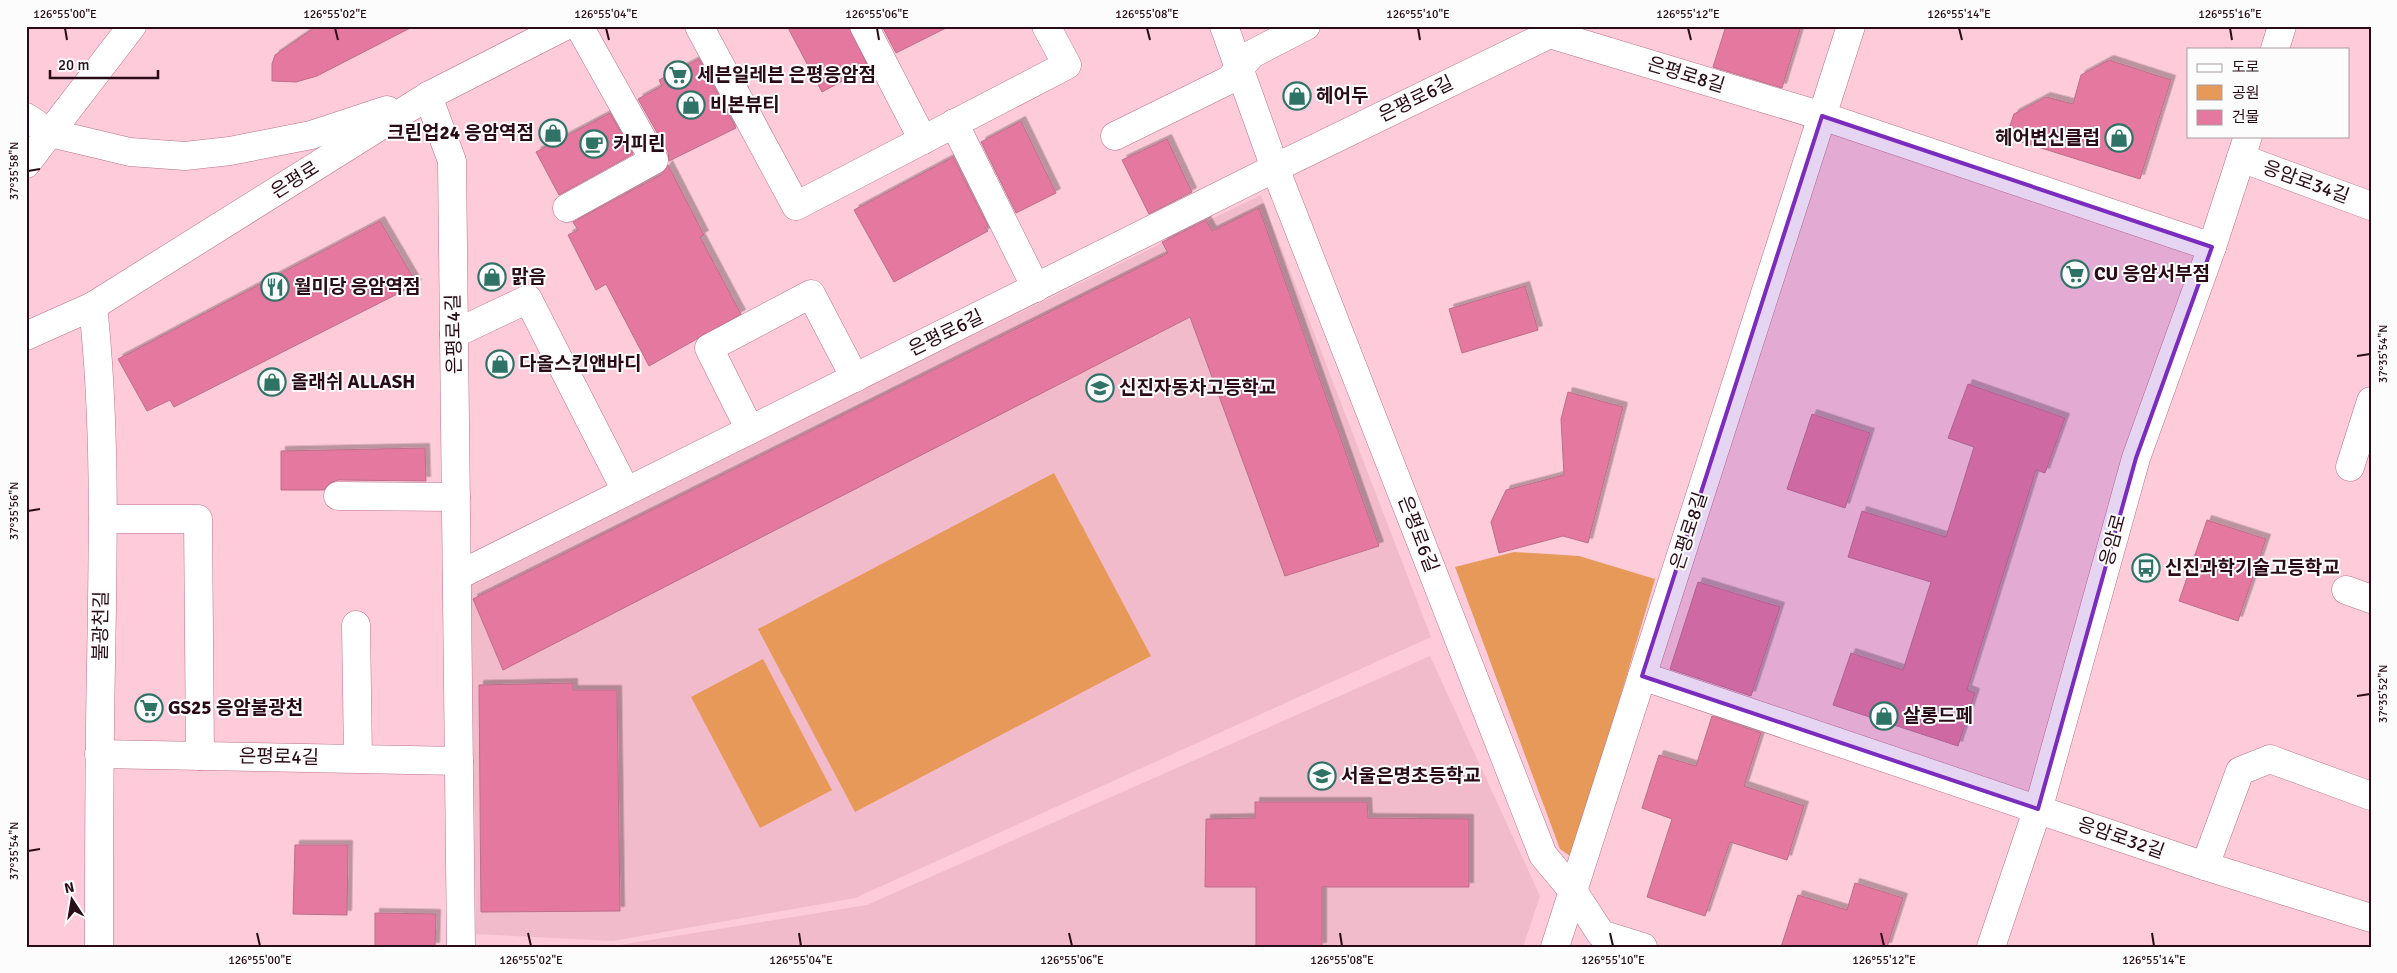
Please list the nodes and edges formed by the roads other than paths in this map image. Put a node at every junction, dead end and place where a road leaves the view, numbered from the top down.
1 (132, 26) edge
2 (565, 26) edge
3 (579, 26) edge
4 (699, 26) edge
5 (864, 26) edge
6 (1046, 26) edge
7 (1224, 26) edge
8 (1306, 26) edge
9 (1851, 26) edge
10 (2282, 26) edge
11 (1552, 30) edge
12 (2275, 48) edge
13 (1234, 74) junction
14 (428, 96) junction
15 (1822, 116) junction
16 (26, 117) edge
17 (954, 124) junction
18 (50, 132) junction
19 (1115, 136) dead end
20 (923, 140) junction
21 (2244, 147) edge
22 (26, 164) edge
23 (1275, 168) junction
24 (2371, 206) edge
25 (567, 208) dead end
26 (2212, 246) junction
27 (1036, 288) junction
28 (93, 306) junction
29 (454, 334) junction
30 (26, 336) edge
31 (855, 378) junction
32 (2371, 400) edge
33 (750, 430) junction
34 (2350, 467) dead end
35 (626, 491) junction
36 (338, 496) dead end
37 (456, 497) junction
38 (103, 519) junction
39 (457, 576) junction
40 (2346, 590) dead end
41 (2371, 599) edge
42 (356, 624) dead end
43 (1642, 676) junction
44 (99, 754) junction
45 (200, 756) junction
46 (358, 758) junction
47 (458, 761) junction
48 (2371, 796) edge
49 (2038, 810) junction
50 (2205, 866) junction
51 (1573, 891) junction
52 (2371, 918) edge
53 (99, 947) edge
54 (460, 947) edge
55 (1555, 947) edge
56 (1643, 947) edge
57 (1990, 947) edge

1 - 18 street
2 - 14 street, 은평로
3 - 25 street
4 - 20 street
5 - 20 street
6 - 17 street
7 - 13 street, 은평로6길
8 - 13 street
9 - 15 street, 은평로8길
10 - 12 street
11 - 15 street, 은평로8길
11 - 23 street, 은평로6길
13 - 19 street
13 - 23 street, 은평로6길
14 - 18 street
14 - 28 street, 은평로
14 - 29 street, 은평로4길
15 - 26 street
15 - 43 street, 은평로8길
16 - 18 street
17 - 20 street
17 - 27 street
18 - 22 street
21 - 24 street, 응암로34길
21 - 26 street, 응암로
23 - 27 street, 은평로6길
23 - 51 street, 은평로6길
26 - 49 street, 응암로
27 - 31 street, 은평로6길
28 - 30 street, 은평로
28 - 38 street, 불광천길
29 - 35 street
29 - 37 street, 은평로4길
31 - 33 street
31 - 33 street
32 - 34 street
33 - 35 street
35 - 39 street
36 - 37 street
37 - 39 street, 은평로4길
38 - 44 street, 불광천길
38 - 45 street
39 - 47 street, 은평로4길
40 - 41 street
42 - 46 street
43 - 49 street, 응암로32길
43 - 51 street, 은평로8길
44 - 45 street, 은평로4길
44 - 53 street, 불광천길
45 - 46 street, 은평로4길
46 - 47 street, 은평로4길
47 - 54 street, 은평로4길
48 - 50 street
49 - 50 street, 응암로32길
49 - 57 street, 응암로
50 - 52 street, 응암로32길
51 - 55 street, 은평로8길
51 - 56 street, 은평로6길

